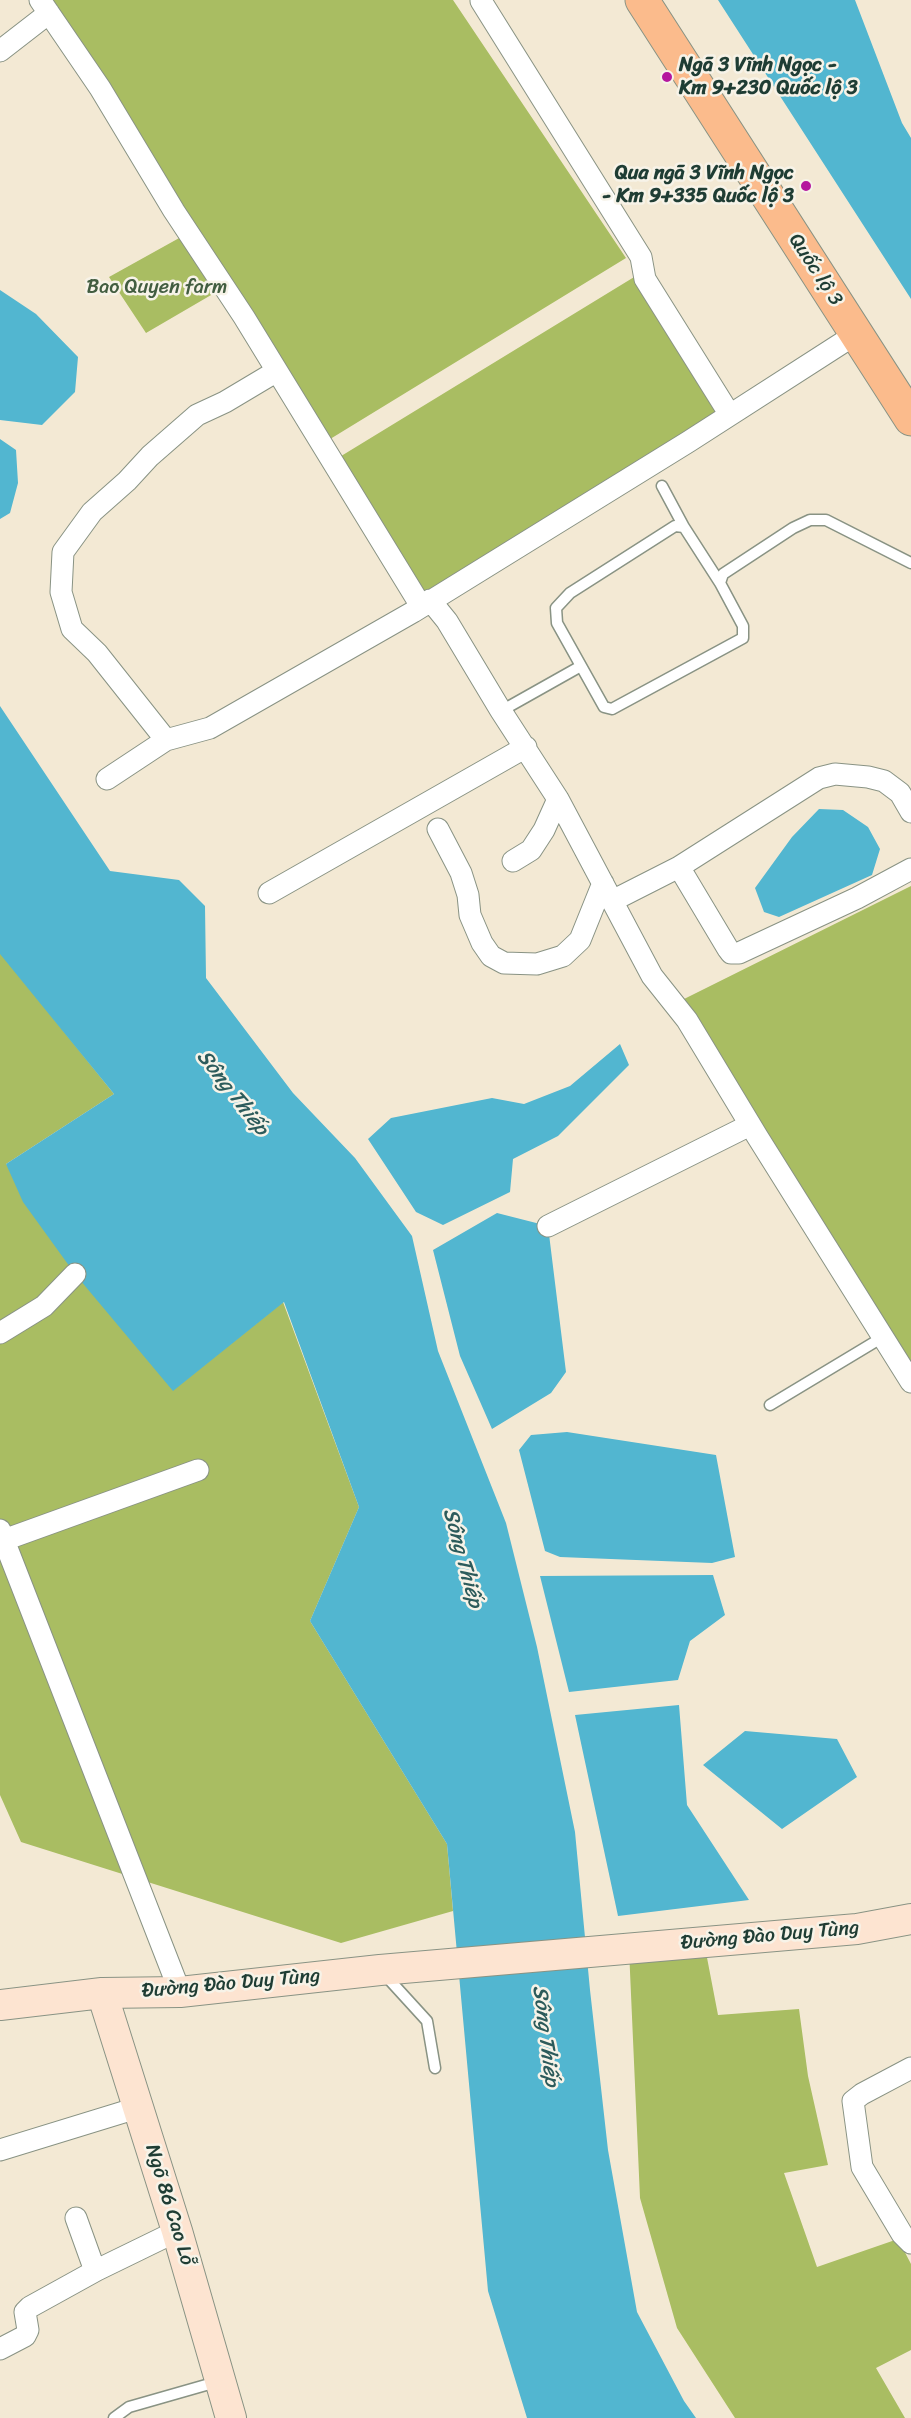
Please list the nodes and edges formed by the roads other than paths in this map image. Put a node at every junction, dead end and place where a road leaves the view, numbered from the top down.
1 (642, 0) edge
2 (481, 1) edge
3 (44, 7) edge
4 (0, 51) edge
5 (856, 334) junction
6 (278, 371) junction
7 (897, 378) edge
8 (730, 415) junction
9 (911, 419) edge
10 (662, 486) dead end
11 (684, 527) junction
12 (911, 563) edge
13 (720, 583) junction
14 (426, 603) junction
15 (581, 666) junction
16 (501, 711) junction
17 (166, 740) junction
18 (526, 747) junction
19 (107, 779) dead end
20 (558, 799) junction
21 (911, 812) edge
22 (438, 829) dead end
23 (513, 861) dead end
24 (679, 867) junction
25 (911, 869) edge
26 (608, 892) junction
27 (269, 893) dead end
28 (750, 1125) junction
29 (548, 1226) dead end
30 (75, 1274) dead end
31 (0, 1333) edge
32 (883, 1338) junction
33 (911, 1382) edge
34 (770, 1405) dead end
35 (198, 1470) dead end
36 (2, 1535) edge
37 (911, 1919) edge
38 (380, 1970) junction
39 (180, 1992) junction
40 (102, 1993) junction
41 (0, 2005) edge
42 (435, 2068) dead end
43 (911, 2068) edge
44 (140, 2107) junction
45 (0, 2150) edge
46 (76, 2218) dead end
47 (177, 2231) junction
48 (911, 2244) edge
49 (97, 2270) junction
50 (0, 2349) edge
51 (220, 2381) junction
52 (114, 2418) edge
53 (231, 2418) edge

1 - 5 highway, Quốc lộ 3
2 - 8 street
3 - 4 street
3 - 6 street
5 - 7 highway, Quốc lộ 3
5 - 8 street
6 - 14 street
6 - 17 street
7 - 9 highway, Quốc lộ 3
8 - 14 street
10 - 11 lane
11 - 13 lane
11 - 15 lane
12 - 13 lane
13 - 15 lane
14 - 16 street
14 - 17 street
15 - 16 lane
16 - 18 street
17 - 19 street
18 - 20 street
18 - 27 street
20 - 23 street
20 - 26 street
21 - 24 street
22 - 26 street
24 - 25 street
24 - 26 street
26 - 28 street
28 - 29 street
28 - 32 street
30 - 31 street
32 - 33 street
32 - 34 lane
35 - 36 street
36 - 39 street
37 - 38 street, Đường Đào Duy Tùng
38 - 39 street, Đường Đào Duy Tùng
38 - 42 lane
39 - 40 street, Đường Đào Duy Tùng
40 - 41 street, Đường Đào Duy Tùng
40 - 44 street, Ngõ 86 Cao Lỗ
43 - 48 street
44 - 45 street
44 - 47 street, Ngõ 86 Cao Lỗ
46 - 49 street
47 - 49 street
47 - 51 street, Ngõ 86 Cao Lỗ
49 - 50 street
51 - 52 lane
51 - 53 street, Ngõ 86 Cao Lỗ

